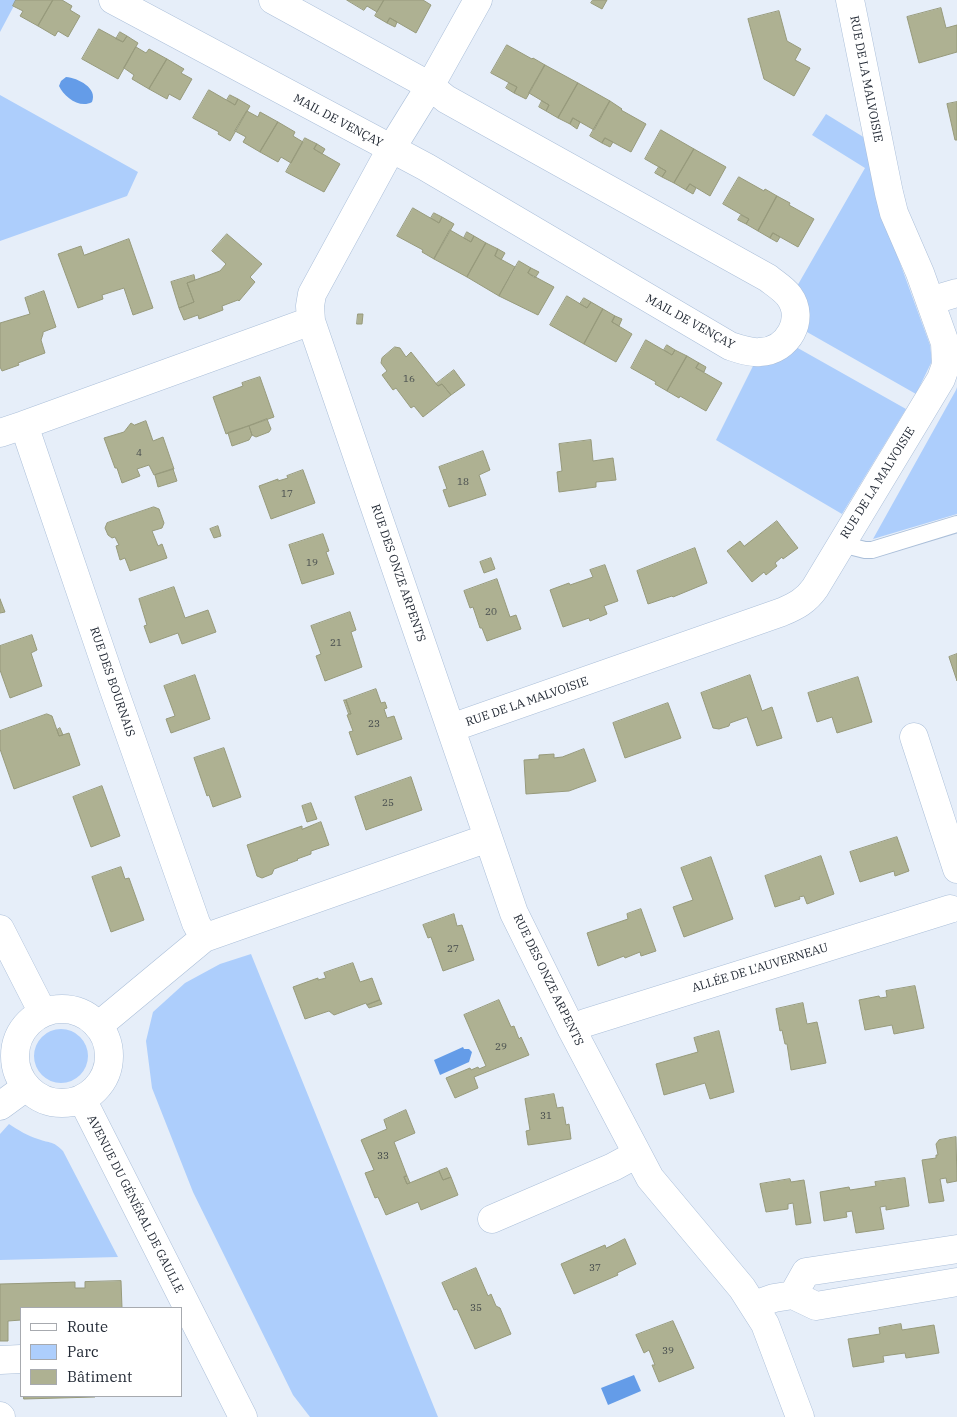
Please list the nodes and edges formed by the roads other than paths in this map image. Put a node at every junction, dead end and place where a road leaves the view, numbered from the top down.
1 (113, 0) edge
2 (273, 0) edge
3 (478, 0) edge
4 (850, 0) edge
5 (430, 86) junction
6 (391, 150) junction
7 (957, 293) edge
8 (930, 301) junction
9 (311, 321) junction
10 (12, 429) edge
11 (957, 524) edge
12 (841, 544) junction
13 (451, 728) junction
14 (914, 737) dead end
15 (488, 838) junction
16 (957, 869) edge
17 (957, 878) edge
18 (953, 914) edge
19 (0, 928) edge
20 (204, 938) junction
21 (43, 1013) junction
22 (98, 1026) junction
23 (572, 1030) junction
24 (26, 1086) junction
25 (82, 1099) junction
26 (0, 1106) edge
27 (637, 1154) junction
28 (492, 1219) dead end
29 (957, 1249) edge
30 (957, 1282) edge
31 (793, 1294) junction
32 (754, 1306) junction
33 (20, 1359) edge
34 (0, 1360) edge
35 (243, 1417) edge
36 (800, 1417) edge

1 - 6 street, MAIL DE VENÇAY
2 - 5 street, MAIL DE VENÇAY
3 - 5 street, RUE DES ONZE ARPENTS
4 - 8 street, RUE DE LA MALVOISIE
5 - 6 street, RUE DES ONZE ARPENTS
5 - 6 street, MAIL DE VENÇAY
6 - 9 street, RUE DES ONZE ARPENTS
7 - 8 street
8 - 12 street, RUE DE LA MALVOISIE
9 - 10 street, RUE DES BOURNAIS
9 - 13 street, RUE DES ONZE ARPENTS
10 - 20 street, RUE DES BOURNAIS
11 - 12 lane
12 - 13 street, RUE DE LA MALVOISIE
13 - 15 street, RUE DES ONZE ARPENTS
14 - 16 street
15 - 20 street
15 - 23 street, RUE DES ONZE ARPENTS
17 - 18 street, ALLÉE DE L'AUVERNEAU
18 - 23 street, ALLÉE DE L'AUVERNEAU
19 - 21 street
20 - 22 street
21 - 22 street
21 - 24 street
22 - 25 street
23 - 27 street, RUE DES ONZE ARPENTS
24 - 25 street
24 - 26 street
25 - 35 street, AVENUE DU GÉNÉRAL DE GAULLE
27 - 28 street
27 - 32 street, RUE DES ONZE ARPENTS
29 - 31 street
30 - 31 street
31 - 32 street
32 - 36 street, RUE DES ONZE ARPENTS
33 - 34 street

